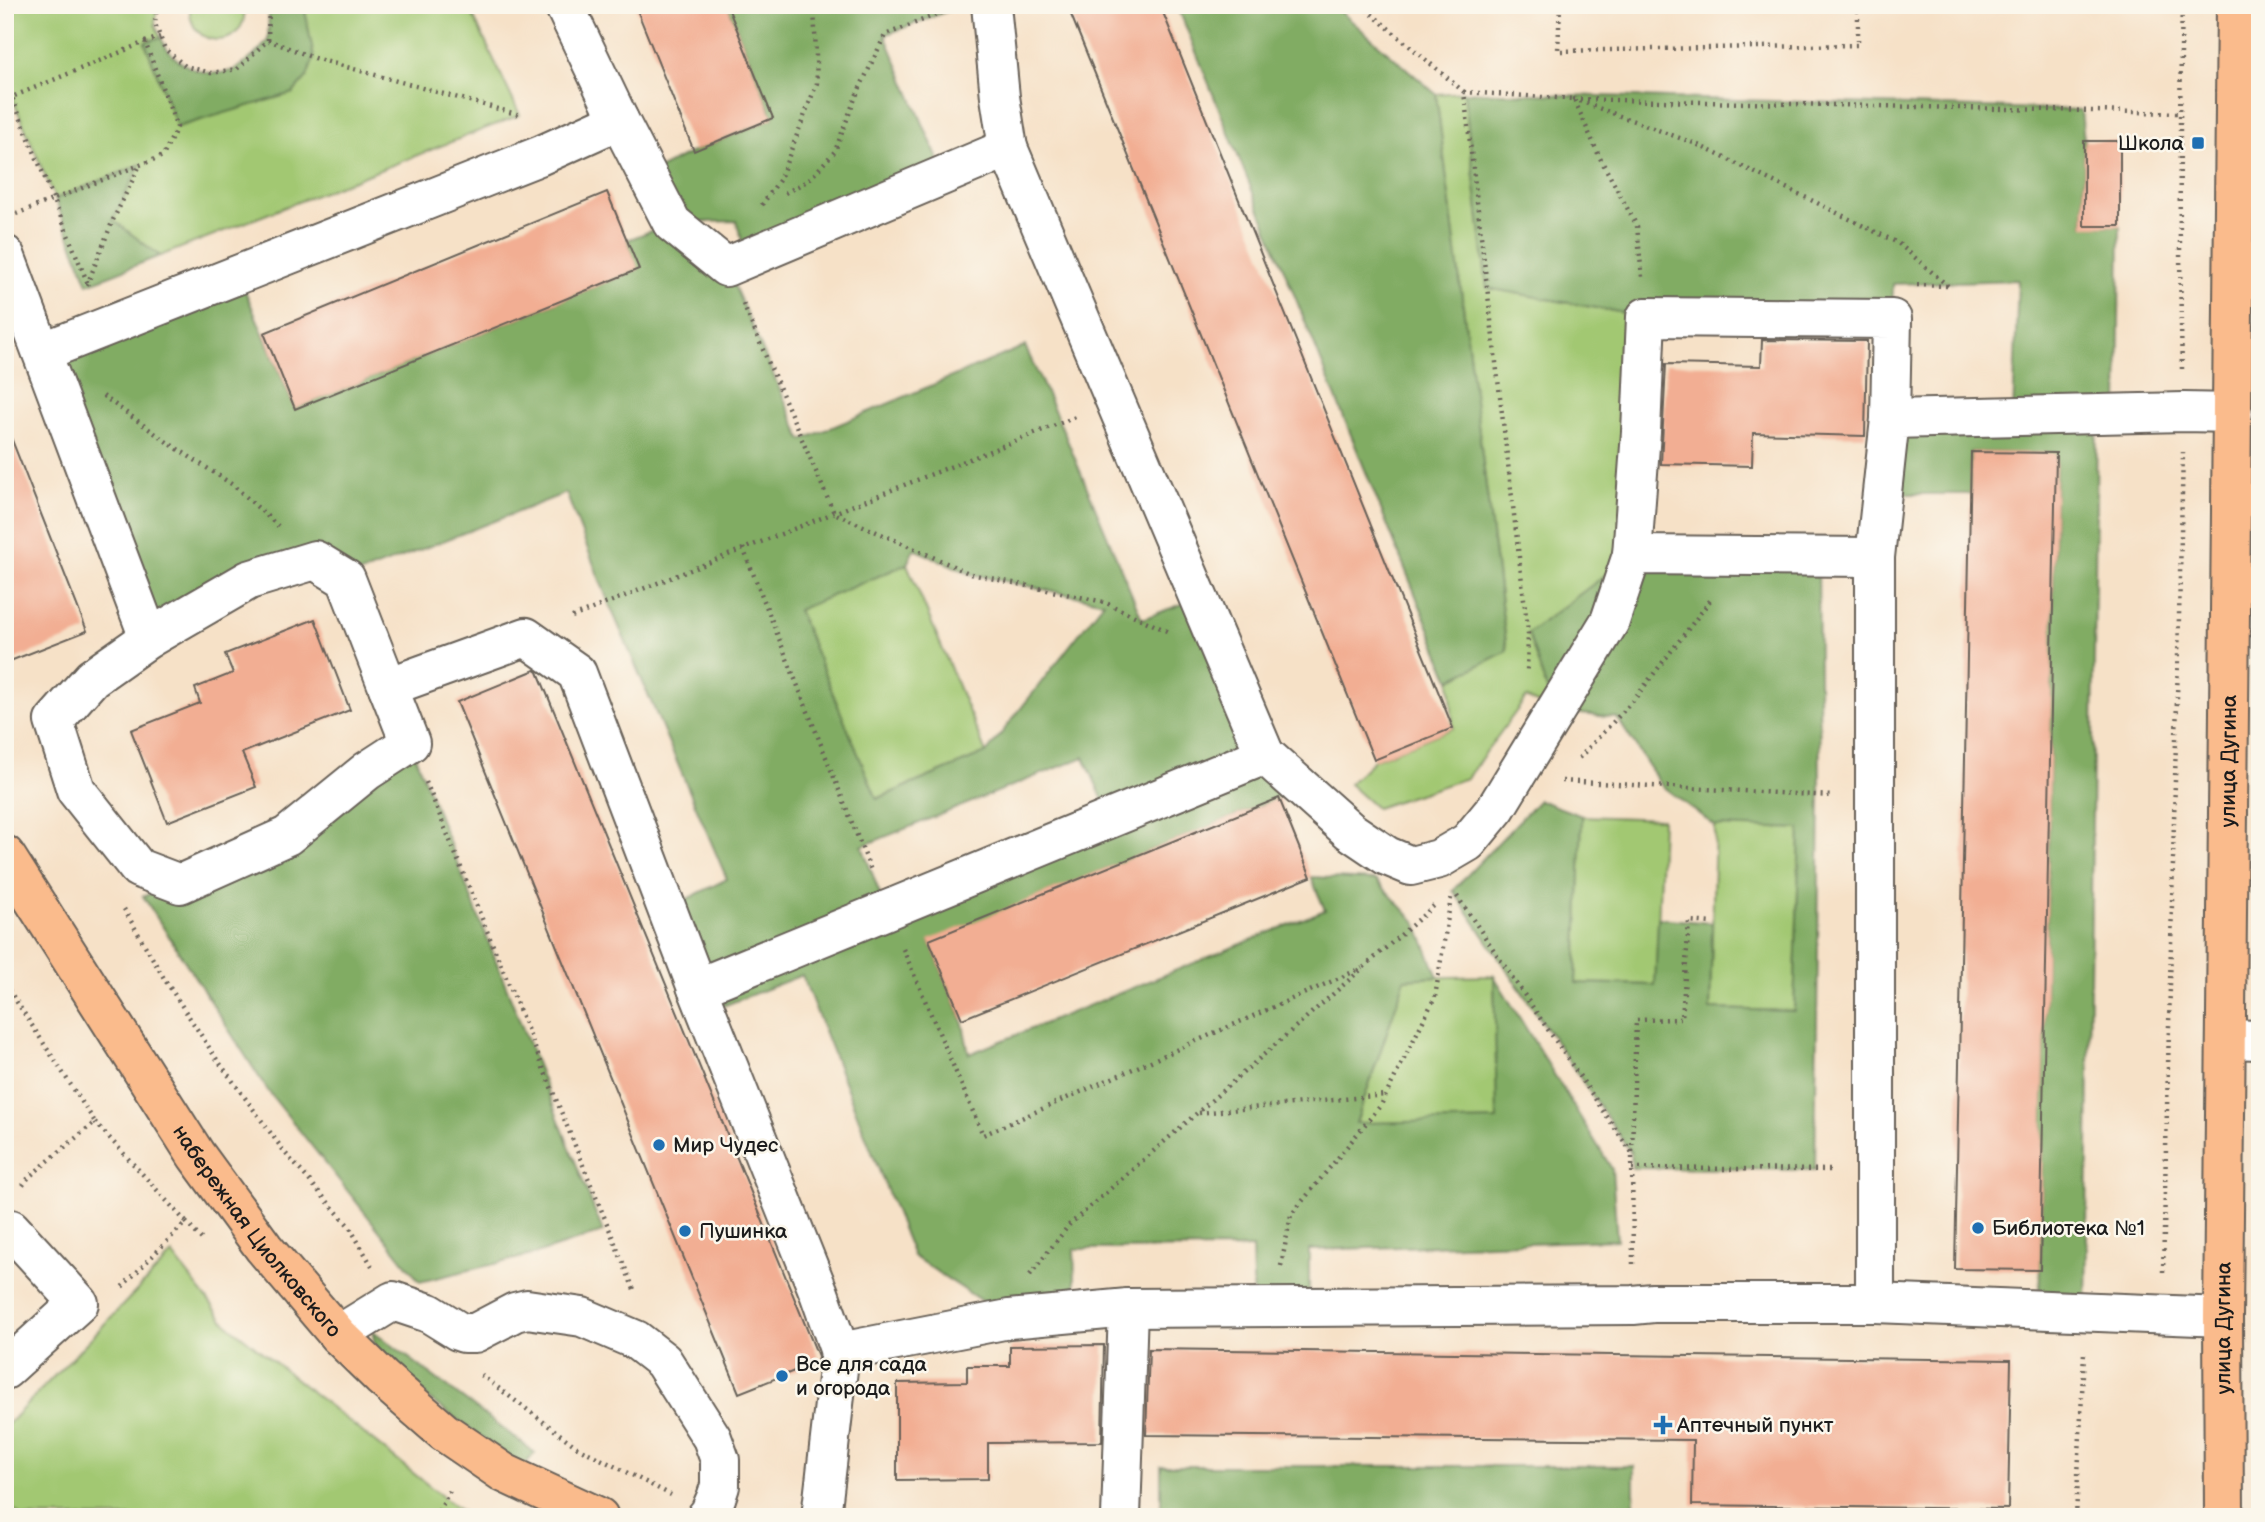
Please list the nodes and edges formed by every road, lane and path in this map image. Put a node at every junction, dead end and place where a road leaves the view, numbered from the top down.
1 (157, 5) edge
2 (269, 5) edge
3 (565, 5) edge
4 (814, 5) edge
5 (961, 5) edge
6 (991, 5) edge
7 (1362, 5) edge
8 (1560, 5) edge
9 (1858, 5) edge
10 (2182, 5) edge
11 (2236, 5) edge
12 (160, 37) junction
13 (268, 40) junction
14 (145, 43) junction
15 (5, 81) edge
16 (1464, 92) junction
17 (12, 97) junction
18 (1573, 99) junction
19 (2179, 113) junction
20 (619, 120) junction
21 (1008, 148) junction
22 (539, 156) junction
23 (140, 165) junction
24 (785, 193) dead end
25 (55, 198) junction
26 (772, 200) dead end
27 (5, 218) edge
28 (5, 255) edge
29 (726, 267) junction
30 (88, 284) junction
31 (1948, 286) dead end
32 (80, 295) dead end
33 (1646, 317) junction
34 (42, 352) junction
35 (94, 389) dead end
36 (1115, 401) junction
37 (2184, 412) junction
38 (2233, 413) junction
39 (1890, 419) junction
40 (834, 513) junction
41 (743, 548) junction
42 (1632, 555) junction
43 (1744, 555) junction
44 (1875, 557) junction
45 (315, 560) junction
46 (1179, 636) dead end
47 (526, 637) junction
48 (149, 638) junction
49 (1526, 685) dead end
50 (388, 687) junction
51 (5, 722) edge
52 (18, 741) dead end
53 (410, 743) junction
54 (1265, 755) junction
55 (1574, 763) dead end
56 (1566, 772) dead end
57 (1875, 796) junction
58 (5, 855) edge
59 (1453, 890) junction
60 (121, 905) dead end
61 (887, 910) junction
62 (1712, 923) dead end
63 (1366, 966) junction
64 (5, 984) edge
65 (697, 988) junction
66 (2243, 1040) edge
67 (1386, 1094) junction
68 (1197, 1114) junction
69 (95, 1122) junction
70 (1632, 1153) junction
71 (1632, 1168) junction
72 (1875, 1171) junction
73 (29, 1177) dead end
74 (5, 1234) edge
75 (636, 1297) dead end
76 (110, 1300) dead end
77 (393, 1301) junction
78 (1875, 1303) junction
79 (1633, 1305) junction
80 (1273, 1307) junction
81 (1128, 1308) junction
82 (2086, 1313) junction
83 (2162, 1315) junction
84 (2223, 1317) junction
85 (1018, 1318) junction
86 (338, 1335) junction
87 (840, 1352) junction
88 (471, 1367) dead end
89 (5, 1370) edge
90 (455, 1483) dead end
91 (708, 1515) edge
92 (435, 1517) edge
93 (599, 1517) edge
94 (821, 1517) edge
95 (1121, 1517) edge
96 (2076, 1517) edge
97 (2224, 1517) edge

1 - 12 path
2 - 13 path
3 - 20 lane
4 - 26 path
5 - 24 path
6 - 21 lane
7 - 16 path
8 - 9 path
10 - 19 path
11 - 38 main road, улица Дугина
12 - 13 path
12 - 14 path
13 - 22 path
14 - 17 path
14 - 23 path
15 - 17 path
16 - 18 path
16 - 49 path
17 - 25 path
18 - 19 path
18 - 31 path
18 - 33 path
19 - 37 path
20 - 22 lane
20 - 29 lane
21 - 29 lane
21 - 36 lane
22 - 34 lane
23 - 25 path
23 - 30 path
25 - 27 path
25 - 30 path
28 - 34 lane
29 - 40 path
30 - 32 path
33 - 39 lane
33 - 42 lane
34 - 48 lane
35 - 45 path
36 - 40 path
36 - 54 lane
37 - 38 lane
37 - 39 lane
37 - 83 path
38 - 66 main road, улица Дугина
39 - 44 lane
40 - 41 path
40 - 46 path
41 - 47 path
41 - 61 path
42 - 43 lane
42 - 54 lane
43 - 44 lane
43 - 55 path
44 - 57 lane
45 - 48 lane
45 - 50 lane
47 - 50 lane
47 - 65 lane
48 - 53 lane
50 - 53 lane
51 - 52 path
53 - 75 path
54 - 61 lane
56 - 57 path
57 - 72 lane
58 - 86 main road, набережная Циолковского
59 - 63 path
59 - 67 path
59 - 70 path
60 - 77 path
61 - 63 path
61 - 65 lane
62 - 70 path
63 - 68 path
64 - 69 path
65 - 87 lane
66 - 84 main road, улица Дугина
67 - 68 path
67 - 80 path
68 - 85 path
69 - 73 path
69 - 76 path
70 - 71 path
71 - 72 path
71 - 79 path
72 - 78 lane
74 - 89 lane
77 - 86 lane
77 - 91 lane
78 - 79 lane
78 - 82 lane
79 - 80 lane
80 - 81 lane
81 - 85 lane
81 - 95 lane
82 - 83 lane
82 - 96 path
83 - 84 lane
84 - 97 main road, улица Дугина
85 - 87 lane
86 - 93 main road, набережная Циолковского
87 - 94 lane
88 - 91 path
90 - 92 path

